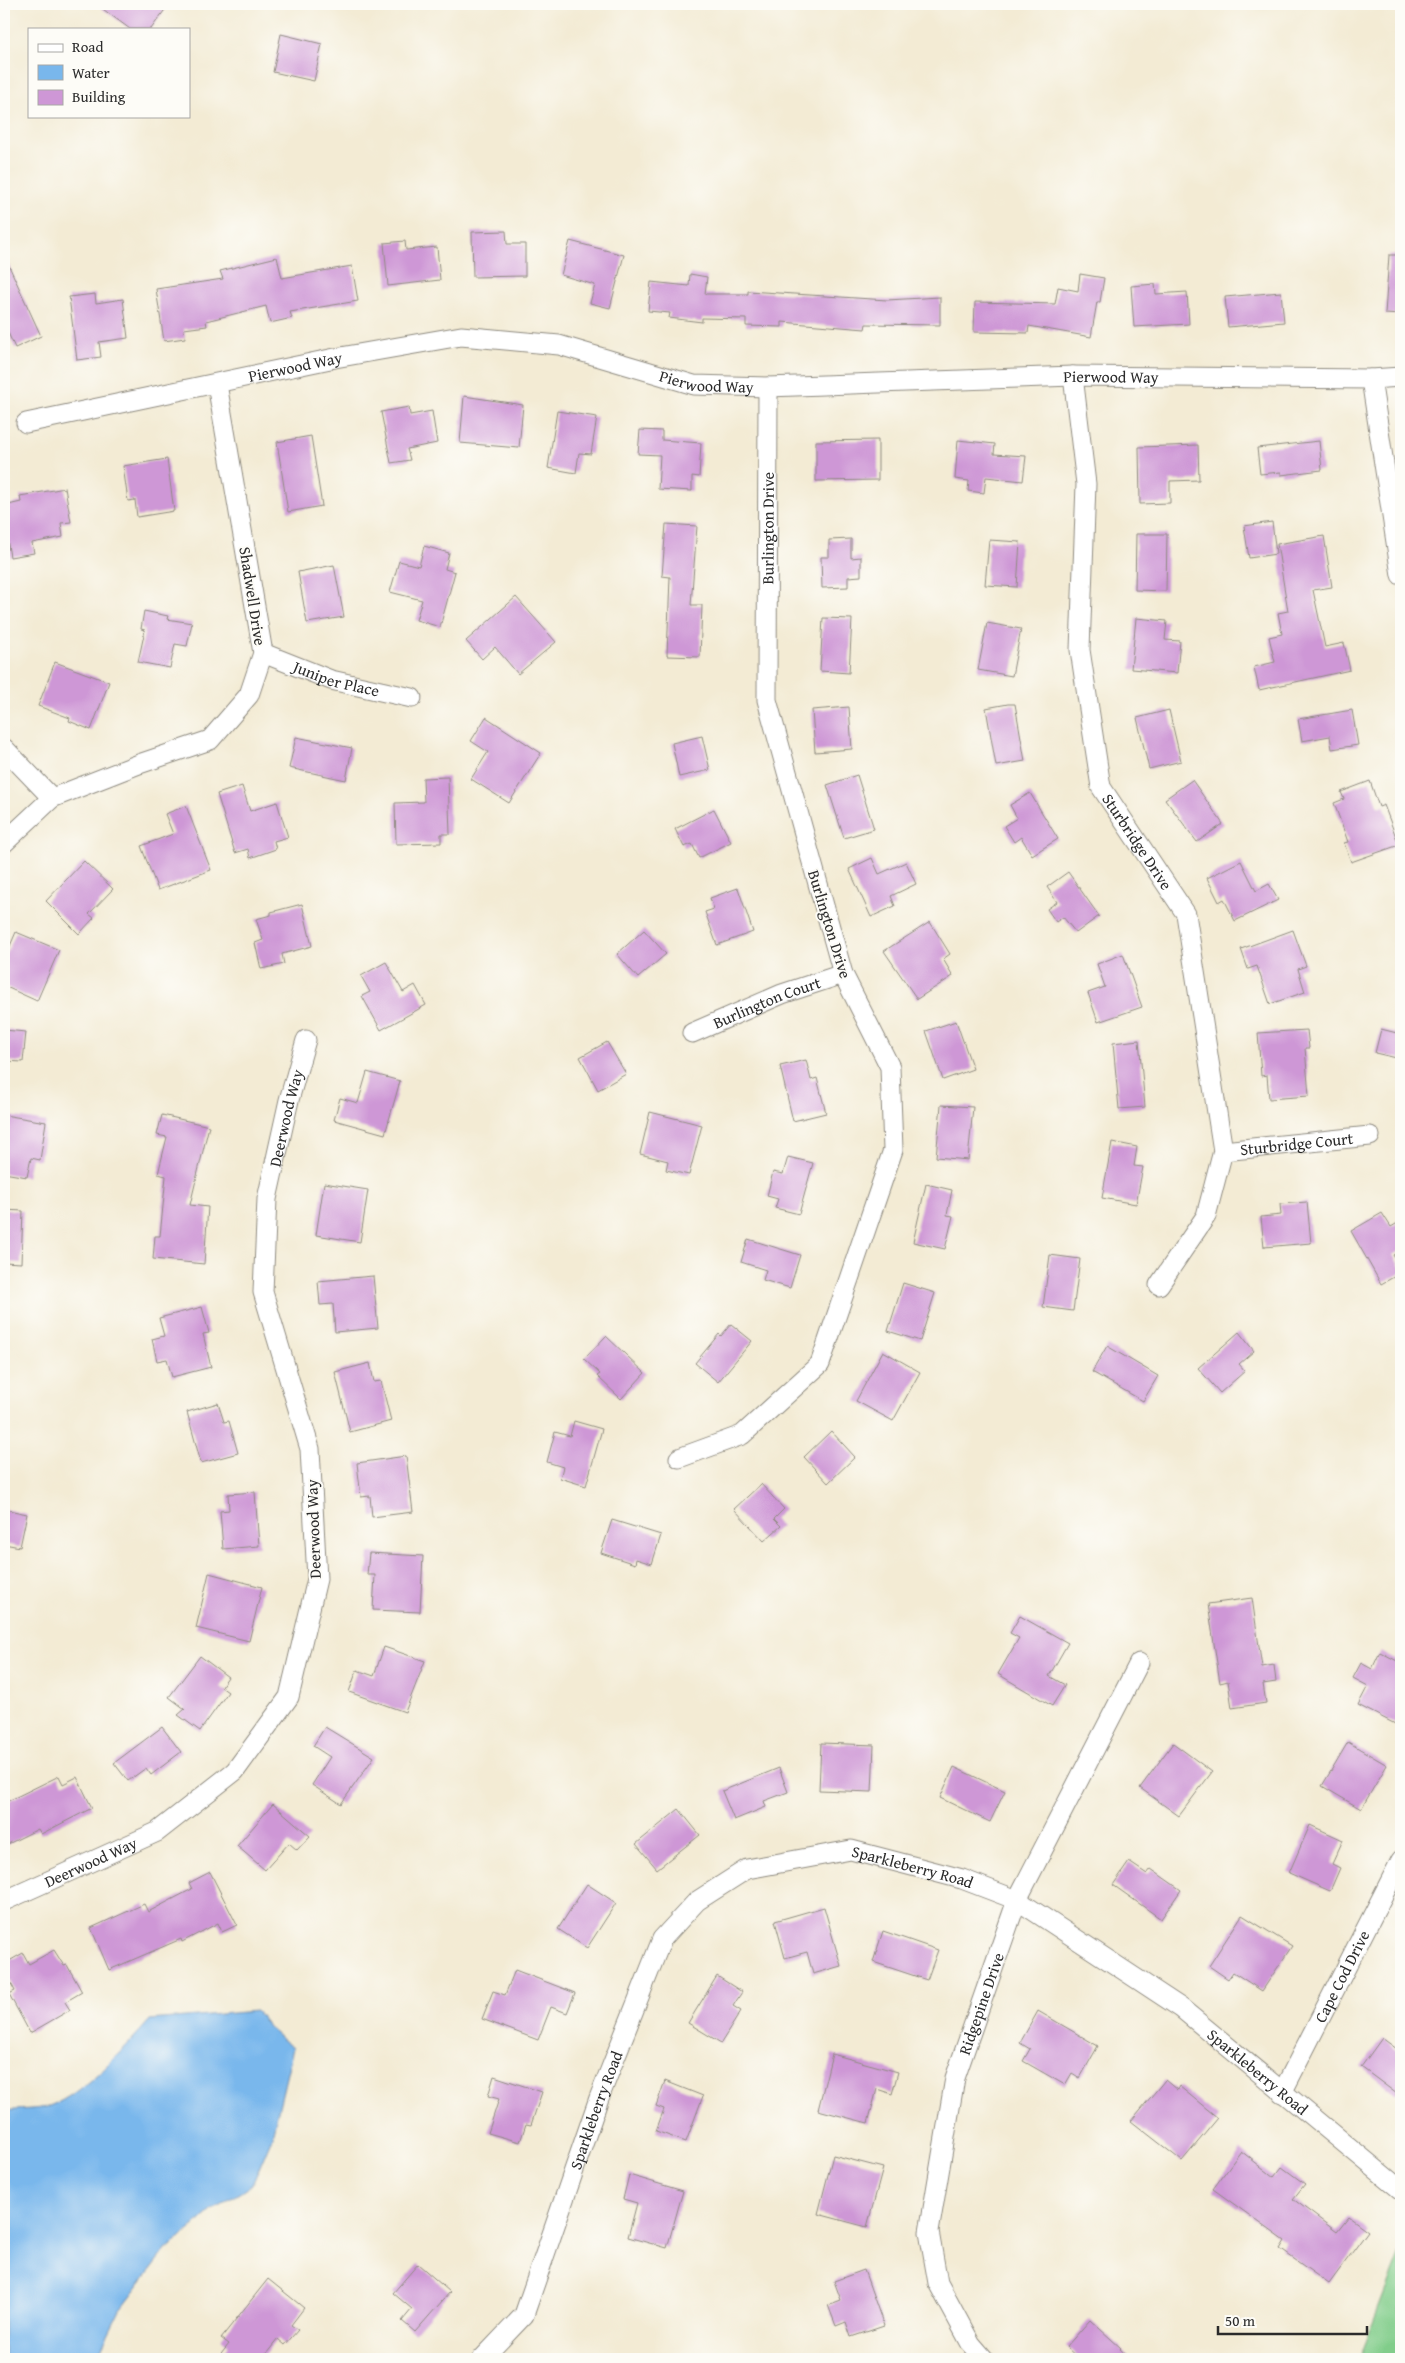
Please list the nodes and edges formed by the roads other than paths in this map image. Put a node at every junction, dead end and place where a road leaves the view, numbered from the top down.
1 (1073, 376) junction
2 (1401, 377) edge
3 (1371, 379) junction
4 (217, 384) junction
5 (768, 386) junction
6 (26, 422) dead end
7 (1401, 575) edge
8 (262, 653) junction
9 (412, 698) dead end
10 (4, 748) edge
11 (52, 798) junction
12 (4, 843) edge
13 (842, 974) junction
14 (692, 1033) dead end
15 (306, 1040) dead end
16 (1370, 1136) dead end
17 (1223, 1150) junction
18 (1159, 1286) dead end
19 (679, 1458) dead end
20 (1139, 1662) dead end
21 (1401, 1860) edge
22 (1017, 1900) junction
23 (4, 1901) edge
24 (1282, 2093) junction
25 (1401, 2190) edge
26 (482, 2359) edge
27 (984, 2359) edge

1 - 3 street, Pierwood Way
1 - 5 street, Pierwood Way
1 - 17 street, Sturbridge Drive
2 - 3 street, Pierwood Way
3 - 7 street
4 - 5 street, Pierwood Way
4 - 6 street, Pierwood Way
4 - 8 street, Shadwell Drive
5 - 13 street, Burlington Drive
8 - 9 street, Juniper Place
8 - 11 street, Shadwell Drive
10 - 11 street
11 - 12 street, Shadwell Drive
13 - 14 street, Burlington Court
13 - 19 street, Burlington Drive
15 - 23 street, Deerwood Way
16 - 17 street, Sturbridge Court
17 - 18 street, Sturbridge Drive
20 - 22 street, Ridgepine Drive
21 - 24 street, Cape Cod Drive
22 - 24 street, Sparkleberry Road
22 - 26 street, Sparkleberry Road
22 - 27 street, Ridgepine Drive
24 - 25 street, Sparkleberry Road

